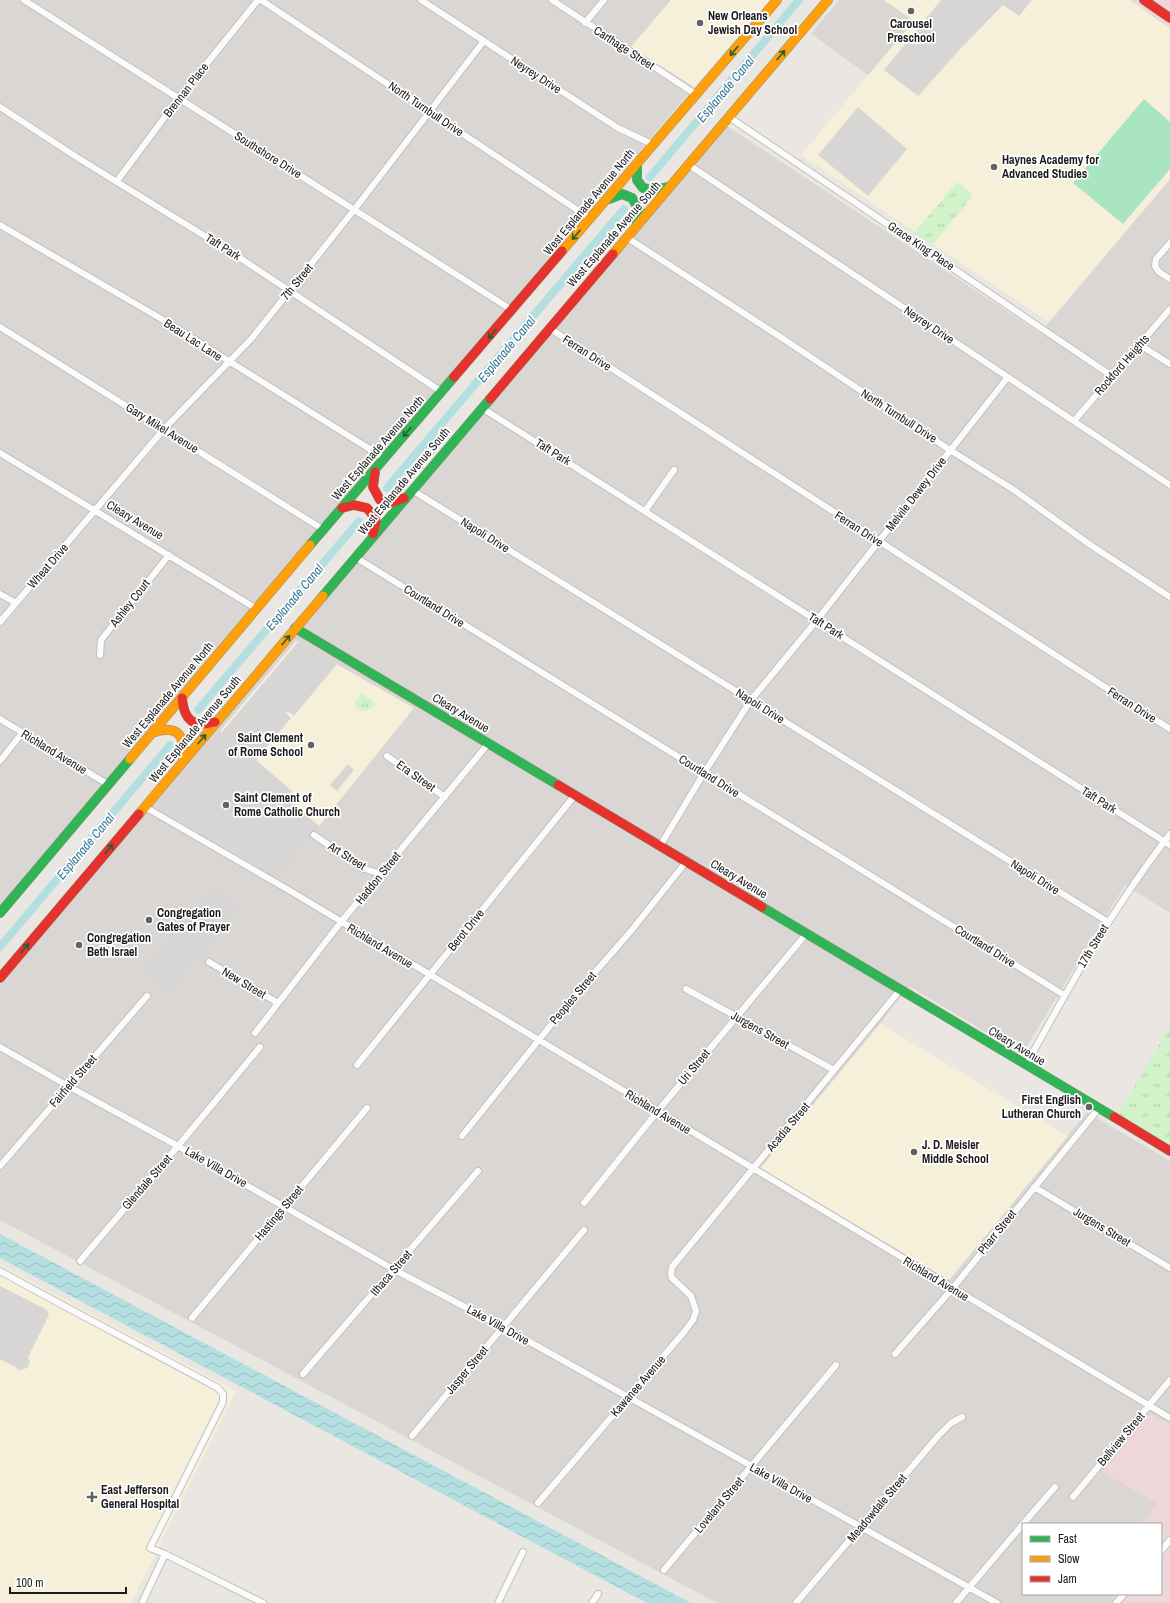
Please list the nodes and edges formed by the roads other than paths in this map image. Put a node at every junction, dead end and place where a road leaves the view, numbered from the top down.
1 (24, 0) edge
2 (258, 0) edge
3 (261, 0) edge
4 (421, 0) edge
5 (552, 0) edge
6 (604, 0) edge
7 (777, 0) edge
8 (828, 0) edge
9 (1144, 0) edge
10 (1170, 18) edge
11 (585, 22) junction
12 (483, 42) junction
13 (697, 95) junction
14 (179, 98) junction
15 (0, 107) edge
16 (430, 112) junction
17 (729, 117) junction
18 (654, 145) junction
19 (637, 163) junction
20 (689, 165) junction
21 (117, 181) junction
22 (670, 187) junction
23 (607, 200) junction
24 (354, 210) junction
25 (591, 219) junction
26 (0, 225) edge
27 (636, 226) junction
28 (626, 237) junction
29 (1170, 243) edge
30 (1170, 279) edge
31 (290, 291) junction
32 (1170, 309) edge
33 (512, 310) junction
34 (0, 327) edge
35 (549, 328) junction
36 (1140, 345) junction
37 (229, 362) junction
38 (1170, 364) edge
39 (1112, 376) junction
40 (1008, 377) junction
41 (442, 392) junction
42 (482, 408) junction
43 (1074, 421) junction
44 (164, 429) junction
45 (950, 450) junction
46 (0, 453) edge
47 (384, 458) junction
48 (376, 469) junction
49 (674, 470) dead end
50 (1170, 485) edge
51 (409, 494) junction
52 (342, 508) junction
53 (96, 510) junction
54 (644, 511) junction
55 (324, 530) junction
56 (372, 537) junction
57 (879, 541) junction
58 (169, 555) junction
59 (355, 558) junction
60 (0, 594) edge
61 (1170, 597) edge
62 (16, 603) junction
63 (257, 608) junction
64 (817, 620) junction
65 (0, 622) edge
66 (295, 628) junction
67 (100, 655) dead end
68 (182, 698) junction
69 (751, 700) junction
70 (0, 719) edge
71 (216, 722) junction
72 (1170, 729) edge
73 (22, 733) junction
74 (151, 734) junction
75 (488, 744) junction
76 (387, 756) dead end
77 (0, 762) edge
78 (183, 762) junction
79 (704, 773) junction
80 (108, 785) junction
81 (445, 796) junction
82 (575, 796) junction
83 (145, 807) junction
84 (1170, 834) edge
85 (314, 835) dead end
86 (1167, 843) edge
87 (660, 846) junction
88 (686, 862) junction
89 (381, 874) junction
90 (0, 913) edge
91 (341, 922) junction
92 (1108, 922) junction
93 (806, 934) junction
94 (209, 962) dead end
95 (429, 976) junction
96 (0, 978) edge
97 (686, 989) dead end
98 (900, 990) junction
99 (1064, 995) junction
100 (147, 996) dead end
101 (278, 1003) junction
102 (736, 1017) junction
103 (255, 1032) dead end
104 (538, 1040) junction
105 (0, 1047) edge
106 (260, 1048) dead end
107 (357, 1065) dead end
108 (1026, 1065) junction
109 (834, 1070) junction
110 (68, 1086) junction
111 (367, 1108) dead end
112 (1099, 1108) junction
113 (657, 1112) junction
114 (462, 1136) dead end
115 (178, 1146) junction
116 (1170, 1151) edge
117 (0, 1166) edge
118 (753, 1169) junction
119 (478, 1171) dead end
120 (1034, 1187) junction
121 (584, 1203) dead end
122 (285, 1206) junction
123 (584, 1230) dead end
124 (80, 1261) dead end
125 (675, 1263) joint
126 (1170, 1268) edge
127 (393, 1269) junction
128 (0, 1271) edge
129 (952, 1289) junction
130 (192, 1318) dead end
131 (503, 1327) junction
132 (895, 1354) dead end
133 (836, 1366) dead end
134 (303, 1374) dead end
135 (1170, 1380) edge
136 (628, 1398) junction
137 (1149, 1406) junction
138 (962, 1417) dead end
139 (1170, 1418) edge
140 (412, 1436) dead end
141 (751, 1466) junction
142 (1055, 1487) dead end
143 (1073, 1497) dead end
144 (538, 1503) dead end
145 (1024, 1523) edge
146 (1022, 1525) edge
147 (861, 1527) junction
148 (1170, 1540) edge
149 (1162, 1550) edge
150 (523, 1552) dead end
151 (165, 1554) junction
152 (664, 1570) dead end
153 (970, 1588) junction
154 (598, 1594) dead end
155 (1123, 1595) edge
156 (142, 1603) edge
157 (263, 1603) edge
158 (498, 1603) edge
159 (592, 1603) edge
160 (796, 1603) edge
161 (956, 1603) edge
162 (997, 1603) edge
163 (1116, 1603) edge

1 - 14 street, Southshore Drive
2 - 14 street, Brennan Place
3 - 16 street, North Turnbull Drive
4 - 12 street, Neyrey Drive
5 - 11 street, Carthage Street
6 - 11 street
7 -> 13 main road, West Esplanade Avenue North
17 -> 8 main road, West Esplanade Avenue South
9 - 10 main road
11 - 13 street, Carthage Street
12 - 16 street, 7th Street
12 - 18 street, Neyrey Drive
13 - 18 main road, West Esplanade Avenue North
14 - 21 street, Brennan Place
14 - 24 street, Southshore Drive
15 - 21 street, Taft Park
16 - 24 street, 7th Street
16 - 25 street, North Turnbull Drive
17 - 20 main road, West Esplanade Avenue South
17 - 39 street, Grace King Place
18 - 19 main road, West Esplanade Avenue North
19 - 22 main road
19 - 23 main road, West Esplanade Avenue North
20 - 22 main road, West Esplanade Avenue South
20 - 40 street, Neyrey Drive
21 - 31 street, Taft Park
22 - 27 main road, West Esplanade Avenue South
23 - 25 main road, West Esplanade Avenue North
23 - 27 main road
24 - 31 street, 7th Street
24 - 33 street, Southshore Drive
25 -> 33 main road, West Esplanade Avenue North
26 - 37 street, Beau Lac Lane
27 - 28 main road, West Esplanade Avenue South
28 - 35 main road, West Esplanade Avenue South
28 - 45 street, North Turnbull Drive
29 - 30 street
31 - 37 street, 7th Street
31 - 41 street, Taft Park
32 - 36 street, Rockford Heights
33 -> 41 main road, West Esplanade Avenue North
34 - 44 street, Gary Mikel Avenue
35 - 42 main road, West Esplanade Avenue South
35 - 57 street, Ferran Drive
36 - 38 street
36 - 39 street, Rockford Heights
37 - 44 street, 7th Street
37 - 47 street, Beau Lac Lane
39 - 43 street, Rockford Heights
40 - 43 street, Neyrey Drive
40 - 45 street, Melvile Dewey Drive
41 -> 47 main road, West Esplanade Avenue North
42 - 51 main road, West Esplanade Avenue South
42 - 54 street, Taft Park
43 - 50 street, Neyrey Drive
44 - 53 street, 7th Street
44 - 55 street, Gary Mikel Avenue
45 - 57 street, Melvile Dewey Drive
45 - 61 street, North Turnbull Drive
46 - 53 street, Cleary Avenue
47 - 48 main road, West Esplanade Avenue North
48 - 51 main road
48 - 52 main road, West Esplanade Avenue North
49 - 54 street
51 - 56 main road, West Esplanade Avenue South
51 - 69 street, Napoli Drive
52 - 55 main road, West Esplanade Avenue North
52 - 56 main road
53 - 58 street, Cleary Avenue
53 - 62 street, Wheat Drive
54 - 64 street, Taft Park
55 - 63 main road, West Esplanade Avenue North
56 - 59 main road, West Esplanade Avenue South
57 - 64 street, Melvile Dewey Drive
57 - 72 street, Ferran Drive
58 - 63 street, Cleary Avenue
58 - 67 street, Ashley Court
59 - 66 main road, West Esplanade Avenue South
59 - 79 street, Courtland Drive
60 - 62 street
62 - 65 street, Wheat Drive
63 - 68 main road, West Esplanade Avenue North
64 - 69 street, Melvile Dewey Drive
64 - 86 street, Taft Park
71 -> 66 main road, West Esplanade Avenue South
66 - 75 main road, Cleary Avenue
68 - 71 main road
68 - 74 main road, West Esplanade Avenue North
69 - 79 street, Melvile Dewey Drive
69 - 92 street, Napoli Drive
70 - 73 street, Richland Avenue
78 -> 71 main road, West Esplanade Avenue South
73 - 77 street
73 - 80 street, Richland Avenue
74 - 78 main road
74 - 80 main road, West Esplanade Avenue North
75 - 81 street, Haddon Street
75 - 82 main road, Cleary Avenue
76 - 81 street, Era Street
78 - 83 main road, West Esplanade Avenue South
79 - 87 street, Melvile Dewey Drive
79 - 99 street, Courtland Drive
80 - 90 main road, West Esplanade Avenue North
81 - 89 street, Haddon Street
82 - 87 main road, Cleary Avenue
82 - 95 street, Berot Drive
83 - 91 street, Richland Avenue
96 -> 83 main road, West Esplanade Avenue South
84 - 86 street, 17th Street
85 - 89 street, Art Street
86 - 92 street, 17th Street
87 - 88 main road, Cleary Avenue
88 - 93 main road, Cleary Avenue
88 - 104 street, Peoples Street
89 - 91 street, Haddon Street
91 - 95 street, Richland Avenue
91 - 101 street, Haddon Street
92 - 99 street, 17th Street
93 - 98 main road, Cleary Avenue
93 - 102 street, Uri Street
94 - 101 street, New Street
95 - 104 street, Richland Avenue
95 - 107 street, Berot Drive
97 - 102 street, Jurgens Street
98 - 108 main road, Cleary Avenue
98 - 109 street, Acadia Street
99 - 108 street, 17th Street
100 - 110 street, Fairfield Street
101 - 103 street, Haddon Street
102 - 109 street, Jurgens Street
102 - 113 street, Uri Street
104 - 113 street, Richland Avenue
104 - 114 street, Peoples Street
105 - 110 street, Lake Villa Drive
106 - 115 street, Glendale Street
108 - 112 main road, Cleary Avenue
109 - 118 street, Acadia Street
110 - 115 street, Lake Villa Drive
110 - 117 street, Fairfield Street
111 - 122 street, Hastings Street
112 - 116 main road, Cleary Avenue
112 - 120 street, Pharr Street
113 - 118 street, Richland Avenue
113 - 121 street, Uri Street
115 - 122 street, Lake Villa Drive
115 - 124 street, Glendale Street
118 - 125 street, Acadia Street
118 - 129 street, Richland Avenue
119 - 127 street, Ithaca Street
120 - 126 street, Jurgens Street
120 - 129 street, Pharr Street
122 - 127 street, Lake Villa Drive
122 - 130 street, Hastings Street
123 - 131 street, Jasper Street
125 - 136 street, Kawanee Avenue
127 - 131 street, Lake Villa Drive
127 - 134 street, Ithaca Street
128 - 151 street
129 - 132 street, Pharr Street
129 - 137 street, Richland Avenue
131 - 136 street, Lake Villa Drive
131 - 140 street, Jasper Street
133 - 141 street, Loveland Street
135 - 137 street, Bellview Street
136 - 141 street, Lake Villa Drive
136 - 144 street, Kawanee Avenue
137 - 139 street, Richland Avenue
137 - 143 street, Bellview Street
138 - 147 street, Meadowdale Street
141 - 147 street, Lake Villa Drive
141 - 152 street, Loveland Street
142 - 145 street
146 - 153 street
147 - 153 street, Lake Villa Drive
147 - 160 street, Meadowdale Street
148 - 149 street
150 - 158 street
151 - 156 street
151 - 157 street
153 - 161 street
153 - 162 street, Lake Villa Drive
154 - 159 street
155 - 163 street

